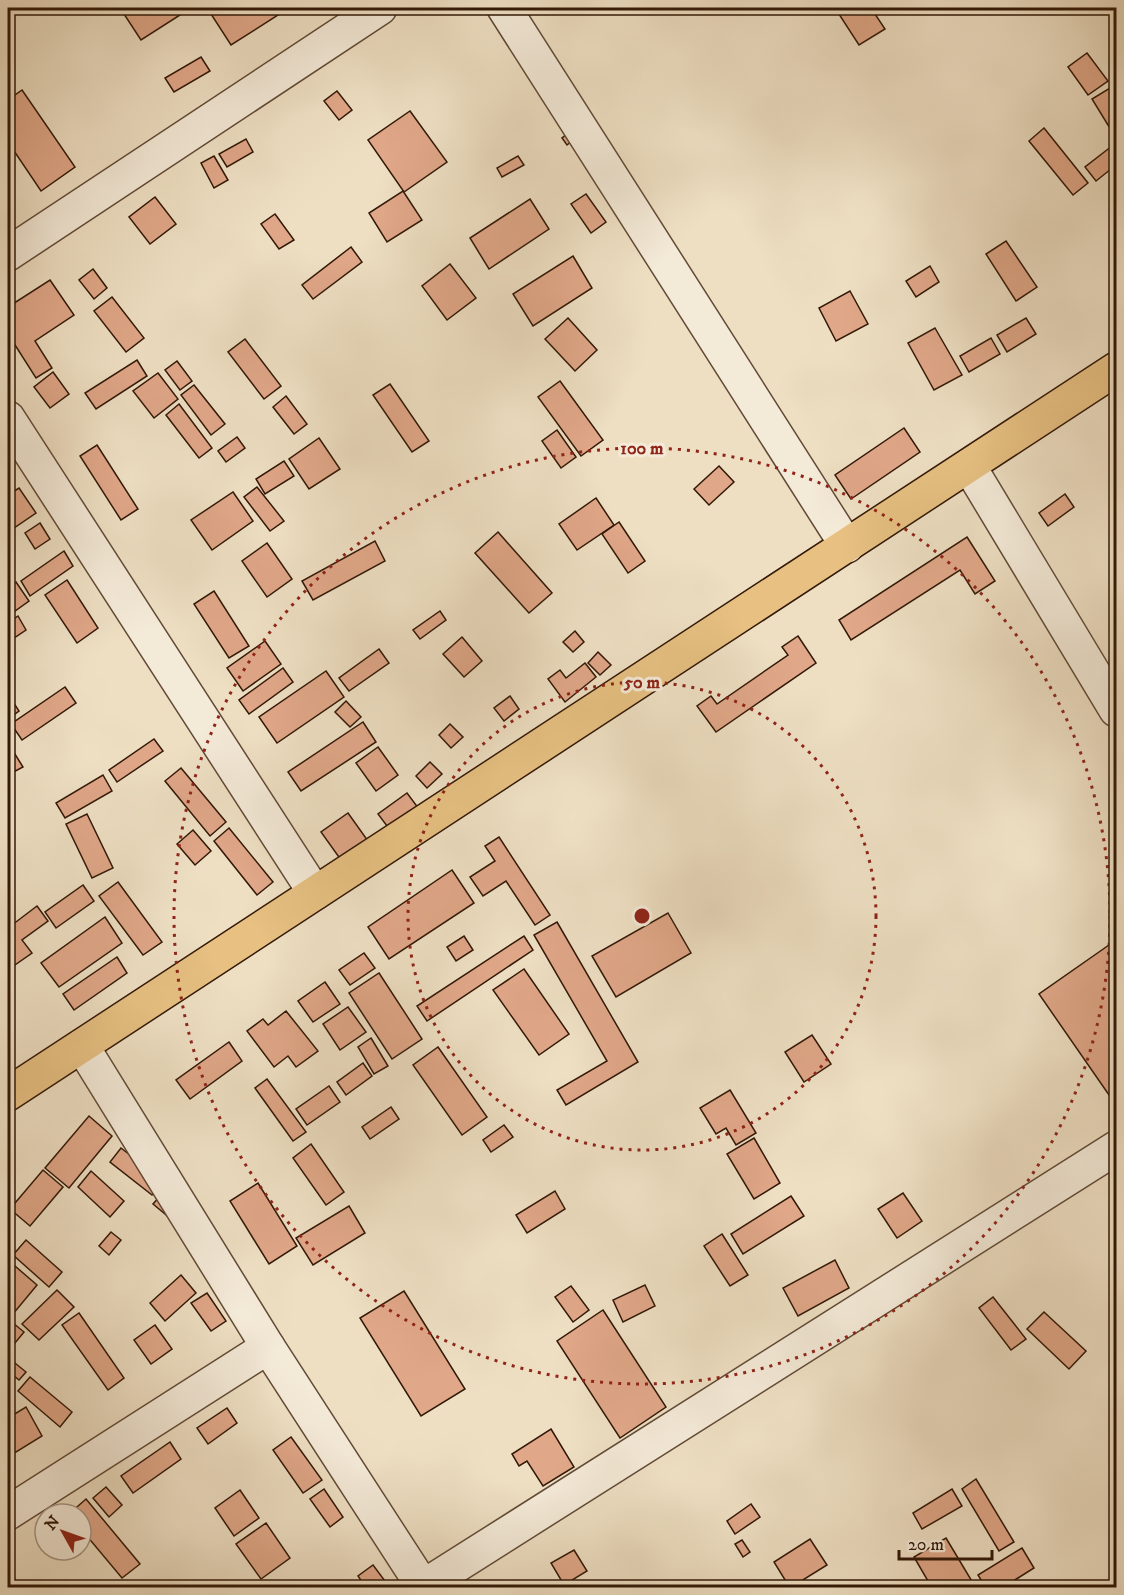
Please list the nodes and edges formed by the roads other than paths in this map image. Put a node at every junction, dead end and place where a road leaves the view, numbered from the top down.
1 (380, 8) edge
2 (504, 8) edge
3 (8, 254) edge
4 (1116, 369) edge
5 (8, 418) edge
6 (969, 466) junction
7 (847, 546) junction
8 (1116, 710) edge
9 (315, 894) junction
10 (82, 1046) junction
11 (9, 1090) edge
12 (1116, 1148) edge
13 (268, 1347) junction
14 (8, 1514) edge
15 (423, 1587) edge

1 - 3 street
2 - 7 street
4 - 6 main road
5 - 9 street
6 - 7 main road
6 - 8 street
7 - 9 main road
9 - 10 main road
10 - 11 main road
10 - 13 street
12 - 15 street
13 - 14 street
13 - 15 street

